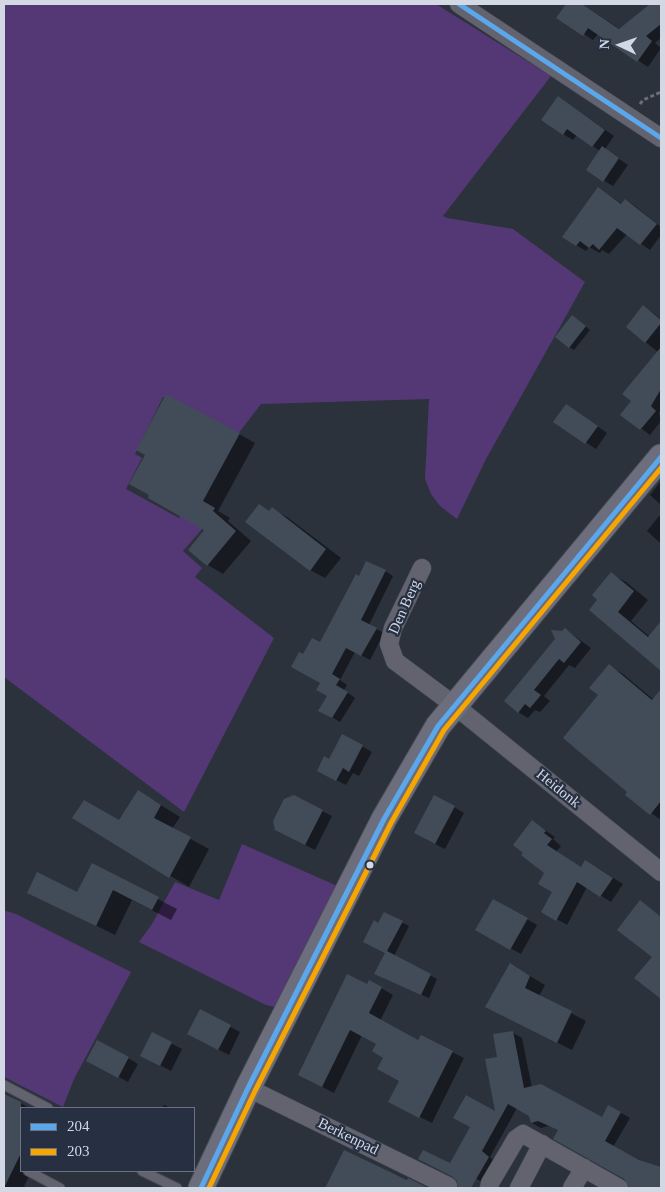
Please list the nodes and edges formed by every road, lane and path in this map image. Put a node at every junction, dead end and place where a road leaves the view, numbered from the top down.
1 (459, 4) edge
2 (661, 92) edge
3 (631, 116) junction
4 (661, 138) edge
5 (661, 457) edge
6 (422, 568) dead end
7 (454, 705) junction
8 (661, 872) edge
9 (4, 1085) edge
10 (248, 1088) junction
11 (46, 1107) edge
12 (542, 1144) junction
13 (584, 1168) junction
14 (30, 1172) edge
15 (144, 1172) edge
16 (448, 1186) dead end
17 (60, 1188) edge
18 (177, 1188) edge
19 (201, 1188) edge
20 (489, 1188) edge
21 (519, 1188) edge
22 (572, 1188) edge
23 (619, 1188) edge

1 - 3 street
2 - 3 path
3 - 4 street
5 - 7 street
6 - 7 street, Den Berg
7 - 8 street, Heidonk
7 - 10 street
9 - 11 lane
10 - 16 street, Berkenpad
10 - 19 street
12 - 13 street
12 - 20 street
12 - 21 street
13 - 22 street
13 - 23 street
14 - 17 lane
15 - 18 lane

